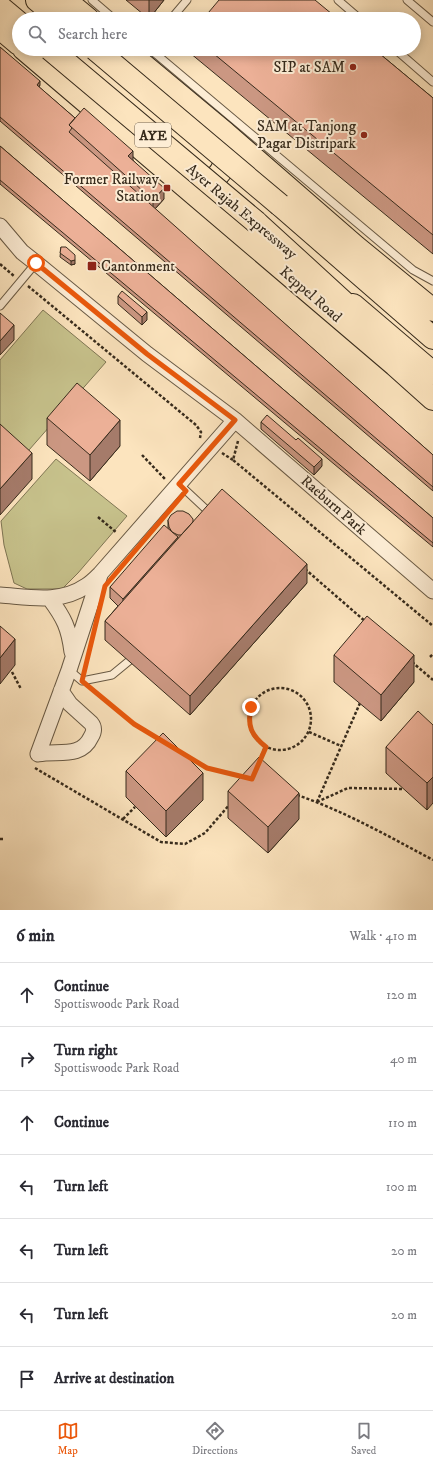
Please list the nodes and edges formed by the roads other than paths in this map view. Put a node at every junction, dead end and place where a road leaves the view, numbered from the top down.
1 (37, 0) edge
2 (65, 0) edge
3 (92, 0) edge
4 (187, 0) edge
5 (338, 0) edge
6 (407, 0) edge
7 (0, 7) edge
8 (52, 12) edge
9 (80, 12) edge
10 (106, 12) edge
11 (177, 12) edge
12 (352, 12) edge
13 (12, 16) edge
14 (433, 22) edge
15 (0, 28) edge
16 (12, 38) edge
17 (32, 56) edge
18 (58, 56) edge
19 (103, 56) edge
20 (132, 56) edge
21 (158, 56) edge
22 (403, 56) edge
23 (433, 82) edge
24 (225, 133) junction
25 (183, 185) junction
26 (256, 222) junction
27 (0, 226) edge
28 (0, 238) edge
29 (356, 247) junction
30 (22, 252) junction
31 (36, 263) junction
32 (433, 282) edge
33 (433, 300) edge
34 (0, 306) edge
35 (433, 310) edge
36 (433, 338) edge
37 (433, 373) edge
38 (433, 383) edge
39 (433, 399) edge
40 (238, 423) junction
41 (174, 479) junction
42 (214, 517) edge
43 (100, 574) junction
44 (433, 591) edge
45 (0, 595) edge
46 (50, 599) junction
47 (129, 660) edge
48 (71, 663) junction
49 (61, 691) junction

1 - 8 highway
2 - 9 highway
3 - 10 lane
4 - 11 lane
5 - 12 lane
6 - 14 lane
7 - 13 highway
15 - 16 highway
17 - 25 highway, Keppel Road
18 - 26 highway, Ayer Rajah Expressway / AYE, bridge
19 - 36 highway, Ayer Rajah Expressway / AYE, bridge
20 - 24 highway
21 - 32 lane
22 - 23 lane
24 - 25 highway
24 - 29 highway
25 - 39 highway, Keppel Road
26 - 37 highway, Ayer Rajah Expressway / AYE
26 - 38 highway
27 - 30 street
28 - 30 street
29 - 33 highway
29 - 35 highway
30 - 31 street, Raeburn Park
31 - 34 lane
31 - 40 street, Raeburn Park
40 - 41 street
40 - 44 street, Raeburn Park
41 - 42 lane
41 - 43 street
43 - 46 street
43 - 48 street
45 - 46 street
46 - 48 street
47 - 48 lane
48 - 49 street
49 - 49 street

